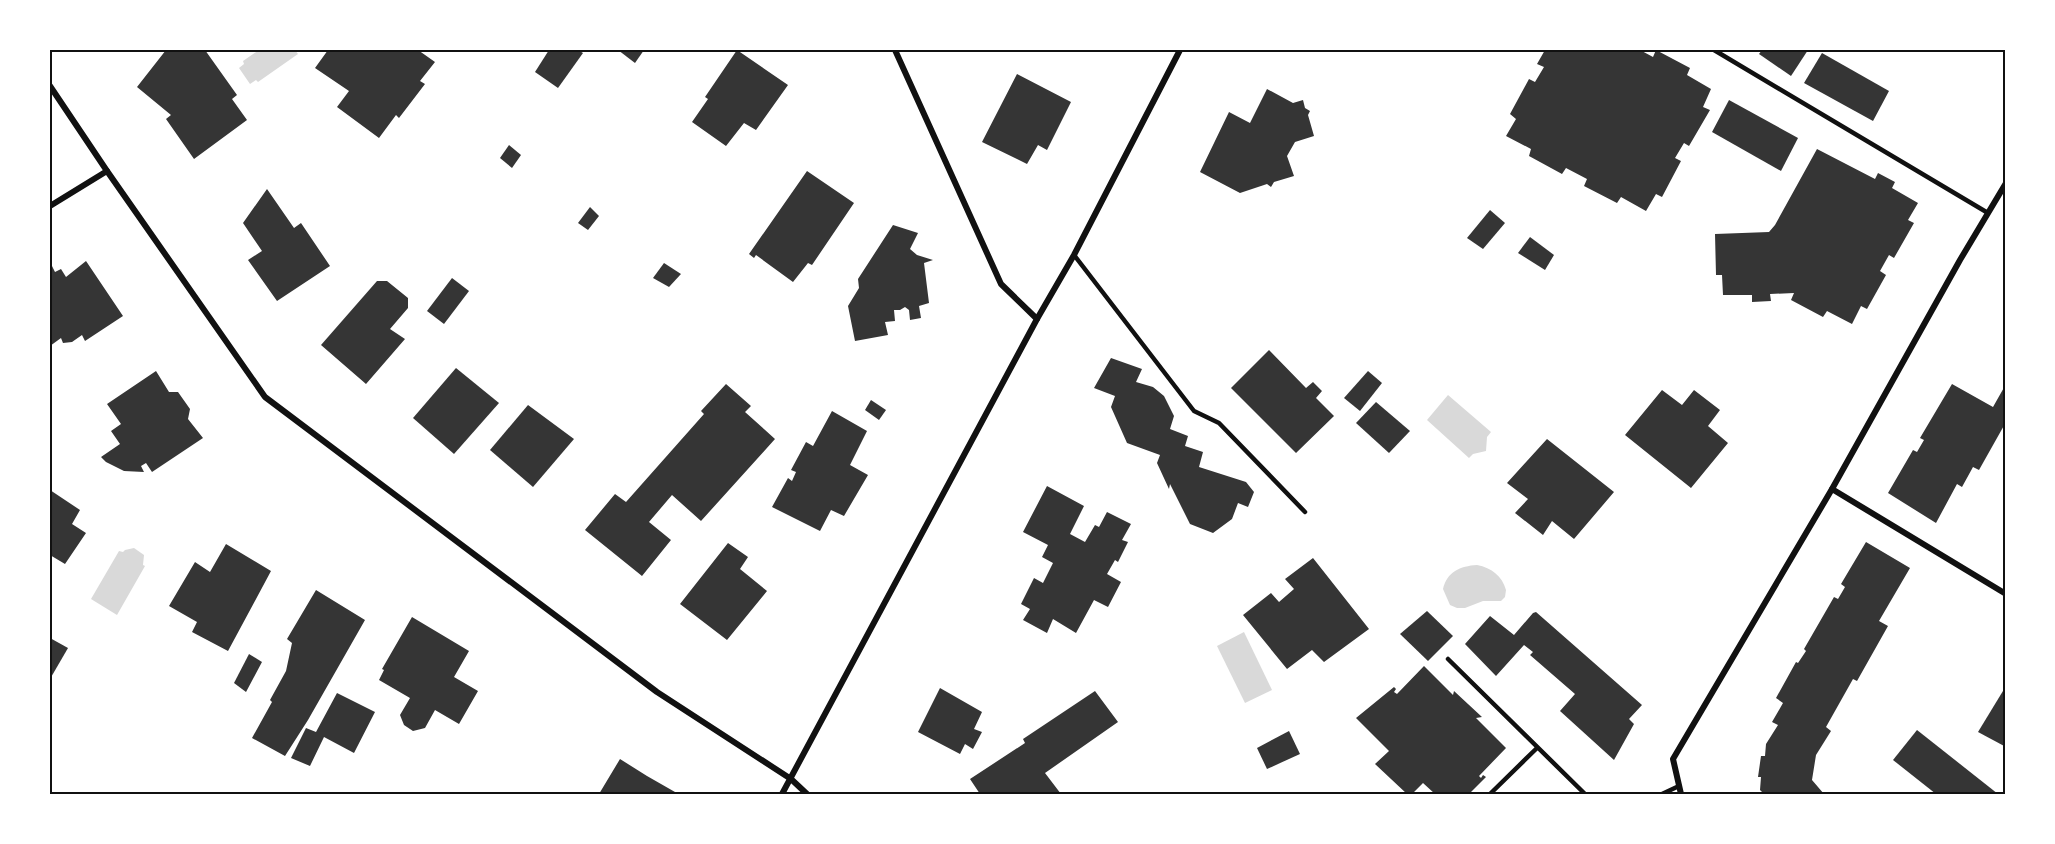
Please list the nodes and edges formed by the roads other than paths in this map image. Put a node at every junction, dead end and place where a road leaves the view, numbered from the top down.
1 (895, 50) edge
2 (1180, 50) edge
3 (1714, 50) edge
4 (50, 86) edge
5 (107, 171) junction
6 (2006, 183) edge
7 (50, 206) edge
8 (1988, 213) junction
9 (1074, 255) junction
10 (1037, 319) junction
11 (1832, 489) junction
12 (1305, 512) dead end
13 (2006, 594) edge
14 (1448, 659) dead end
15 (1537, 748) junction
16 (791, 779) junction
17 (1679, 786) junction
18 (782, 795) edge
19 (807, 795) edge
20 (1490, 795) edge
21 (1585, 795) edge
22 (1662, 795) edge
23 (1681, 795) edge

1 - 10 street
2 - 9 street
3 - 8 lane
4 - 5 street
5 - 7 street
5 - 16 street
6 - 8 street
8 - 11 street
9 - 10 street
9 - 12 lane
10 - 16 street
11 - 13 street
11 - 17 street
14 - 15 lane
15 - 20 lane
15 - 21 lane
16 - 18 street
16 - 19 street
17 - 22 lane
17 - 23 street

